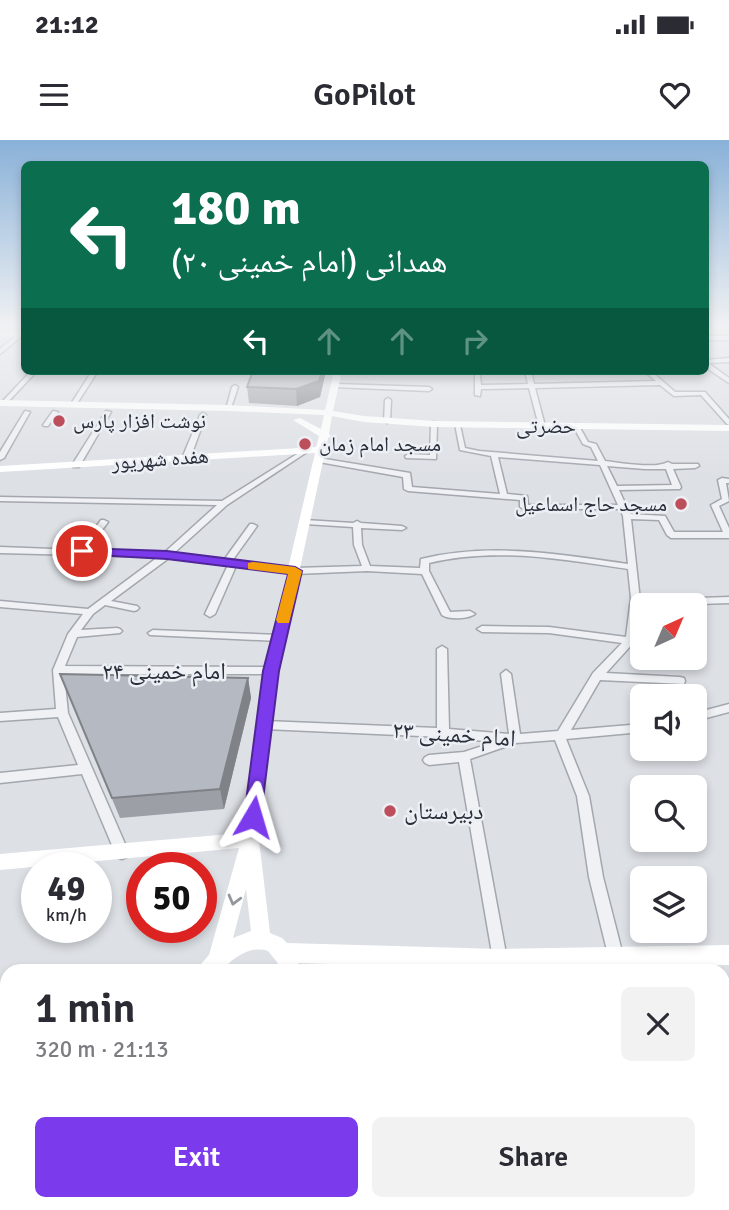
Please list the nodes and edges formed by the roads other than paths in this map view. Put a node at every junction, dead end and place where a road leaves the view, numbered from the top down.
1 (28, 377) edge
2 (91, 377) edge
3 (337, 377) edge
4 (477, 377) edge
5 (530, 377) edge
6 (653, 377) edge
7 (660, 383) junction
8 (532, 385) junction
9 (336, 386) junction
10 (235, 387) dead end
11 (429, 389) dead end
12 (388, 400) dead end
13 (331, 402) junction
14 (74, 404) junction
15 (1, 406) edge
16 (228, 408) junction
17 (27, 412) junction
18 (55, 412) junction
19 (108, 412) junction
20 (204, 415) junction
21 (296, 416) junction
22 (387, 421) junction
23 (328, 423) junction
24 (729, 423) edge
25 (434, 424) junction
26 (46, 425) dead end
27 (457, 425) junction
28 (542, 426) junction
29 (576, 426) junction
30 (729, 428) edge
31 (305, 451) junction
32 (494, 454) junction
33 (320, 455) junction
34 (187, 456) junction
35 (409, 456) dead end
36 (0, 458) edge
37 (600, 461) junction
38 (668, 464) junction
39 (76, 465) junction
40 (695, 466) dead end
41 (0, 469) edge
42 (729, 481) edge
43 (614, 488) junction
44 (504, 496) junction
45 (0, 499) edge
46 (224, 503) junction
47 (625, 511) junction
48 (104, 522) dead end
49 (305, 522) junction
50 (357, 523) junction
51 (253, 526) dead end
52 (402, 528) dead end
53 (729, 535) edge
54 (0, 550) edge
55 (82, 551) junction
56 (167, 555) junction
57 (229, 563) junction
58 (632, 567) junction
59 (367, 568) junction
60 (295, 571) junction
61 (425, 571) junction
62 (634, 593) edge
63 (729, 600) edge
64 (707, 601) edge
65 (103, 603) junction
66 (0, 604) edge
67 (134, 608) dead end
68 (90, 612) junction
69 (210, 614) dead end
70 (470, 614) dead end
71 (482, 629) dead end
72 (117, 631) dead end
73 (153, 633) dead end
74 (73, 634) junction
75 (279, 638) junction
76 (630, 641) joint
77 (442, 649) dead end
78 (58, 670) junction
79 (271, 671) junction
80 (506, 674) dead end
81 (597, 676) junction
82 (680, 681) dead end
83 (729, 708) edge
84 (62, 713) junction
85 (707, 714) edge
86 (0, 717) edge
87 (265, 725) junction
88 (630, 729) edge
89 (443, 733) junction
90 (560, 738) junction
91 (515, 739) junction
92 (464, 757) junction
93 (429, 760) dead end
94 (86, 769) junction
95 (0, 778) edge
96 (250, 840) junction
97 (122, 853) junction
98 (0, 862) edge
99 (261, 938) junction
100 (729, 955) edge
101 (500, 959) junction
102 (288, 962) edge
103 (213, 964) edge
104 (214, 964) edge
105 (618, 964) edge

1 - 15 street
2 - 14 street
3 - 9 main road
4 - 8 street
5 - 8 street
6 - 7 street
7 - 8 street
7 - 24 street
8 - 28 street
9 - 11 street
9 - 13 main road
10 - 16 street
12 - 22 street
13 - 21 main road
13 - 23 main road
14 - 15 main road
14 - 16 main road
15 - 17 main road
16 - 21 main road
17 - 18 main road
17 - 36 street
18 - 19 main road
18 - 26 street
19 - 20 main road
19 - 39 street
20 - 21 main road
20 - 34 street
21 - 23 main road
21 - 23 main road, حضرتی
22 - 23 main road, حضرتی
22 - 25 main road, حضرتی
23 - 33 main road
25 - 27 main road, حضرتی
25 - 35 street
27 - 28 main road, حضرتی
27 - 32 street
28 - 29 main road, حضرتی
29 - 30 main road, حضرتی
29 - 37 street
31 - 33 main road, هفده شهریور
31 - 34 main road, هفده شهریور
31 - 46 street
32 - 37 street
32 - 44 street
33 - 44 street
33 - 49 main road
34 - 39 main road, هفده شهریور
37 - 38 street
37 - 43 street
38 - 40 street
38 - 43 street
39 - 41 main road, هفده شهریور
42 - 53 street
43 - 47 street
44 - 47 street
45 - 46 street
46 - 56 street
47 - 53 street
47 - 58 street
48 - 55 street
49 - 50 street
49 - 60 main road
50 - 52 street
50 - 59 street
51 - 57 street
54 - 55 street
55 - 56 street
56 - 57 street
56 - 65 street
57 - 60 street
57 - 69 street
58 - 61 street
58 - 62 street
59 - 60 street
59 - 61 street
60 - 75 main road
61 - 70 street
63 - 64 street
65 - 67 street
65 - 68 street
66 - 68 street
68 - 74 street
71 - 76 street
72 - 74 street
73 - 75 street
74 - 78 street
75 - 79 main road
76 - 81 street
77 - 89 street
78 - 79 street, امام خمینی ۲۴
78 - 84 street
79 - 87 main road
80 - 91 street
81 - 82 street
81 - 90 street
83 - 85 street
84 - 86 street
84 - 94 street
87 - 89 street, امام خمینی ۲۳
87 - 96 main road
88 - 90 street, امام خمینی ۲۳
89 - 91 street, امام خمینی ۲۳
90 - 91 street, امام خمینی ۲۳
90 - 105 street
91 - 92 street
92 - 93 street
92 - 101 street
94 - 95 street
94 - 97 street
96 - 97 main road
96 - 99 main road
96 -> 103 main road
97 - 98 main road
99 - 102 main road
99 - 104 main road
100 - 105 main road
101 - 102 main road
101 - 105 main road

